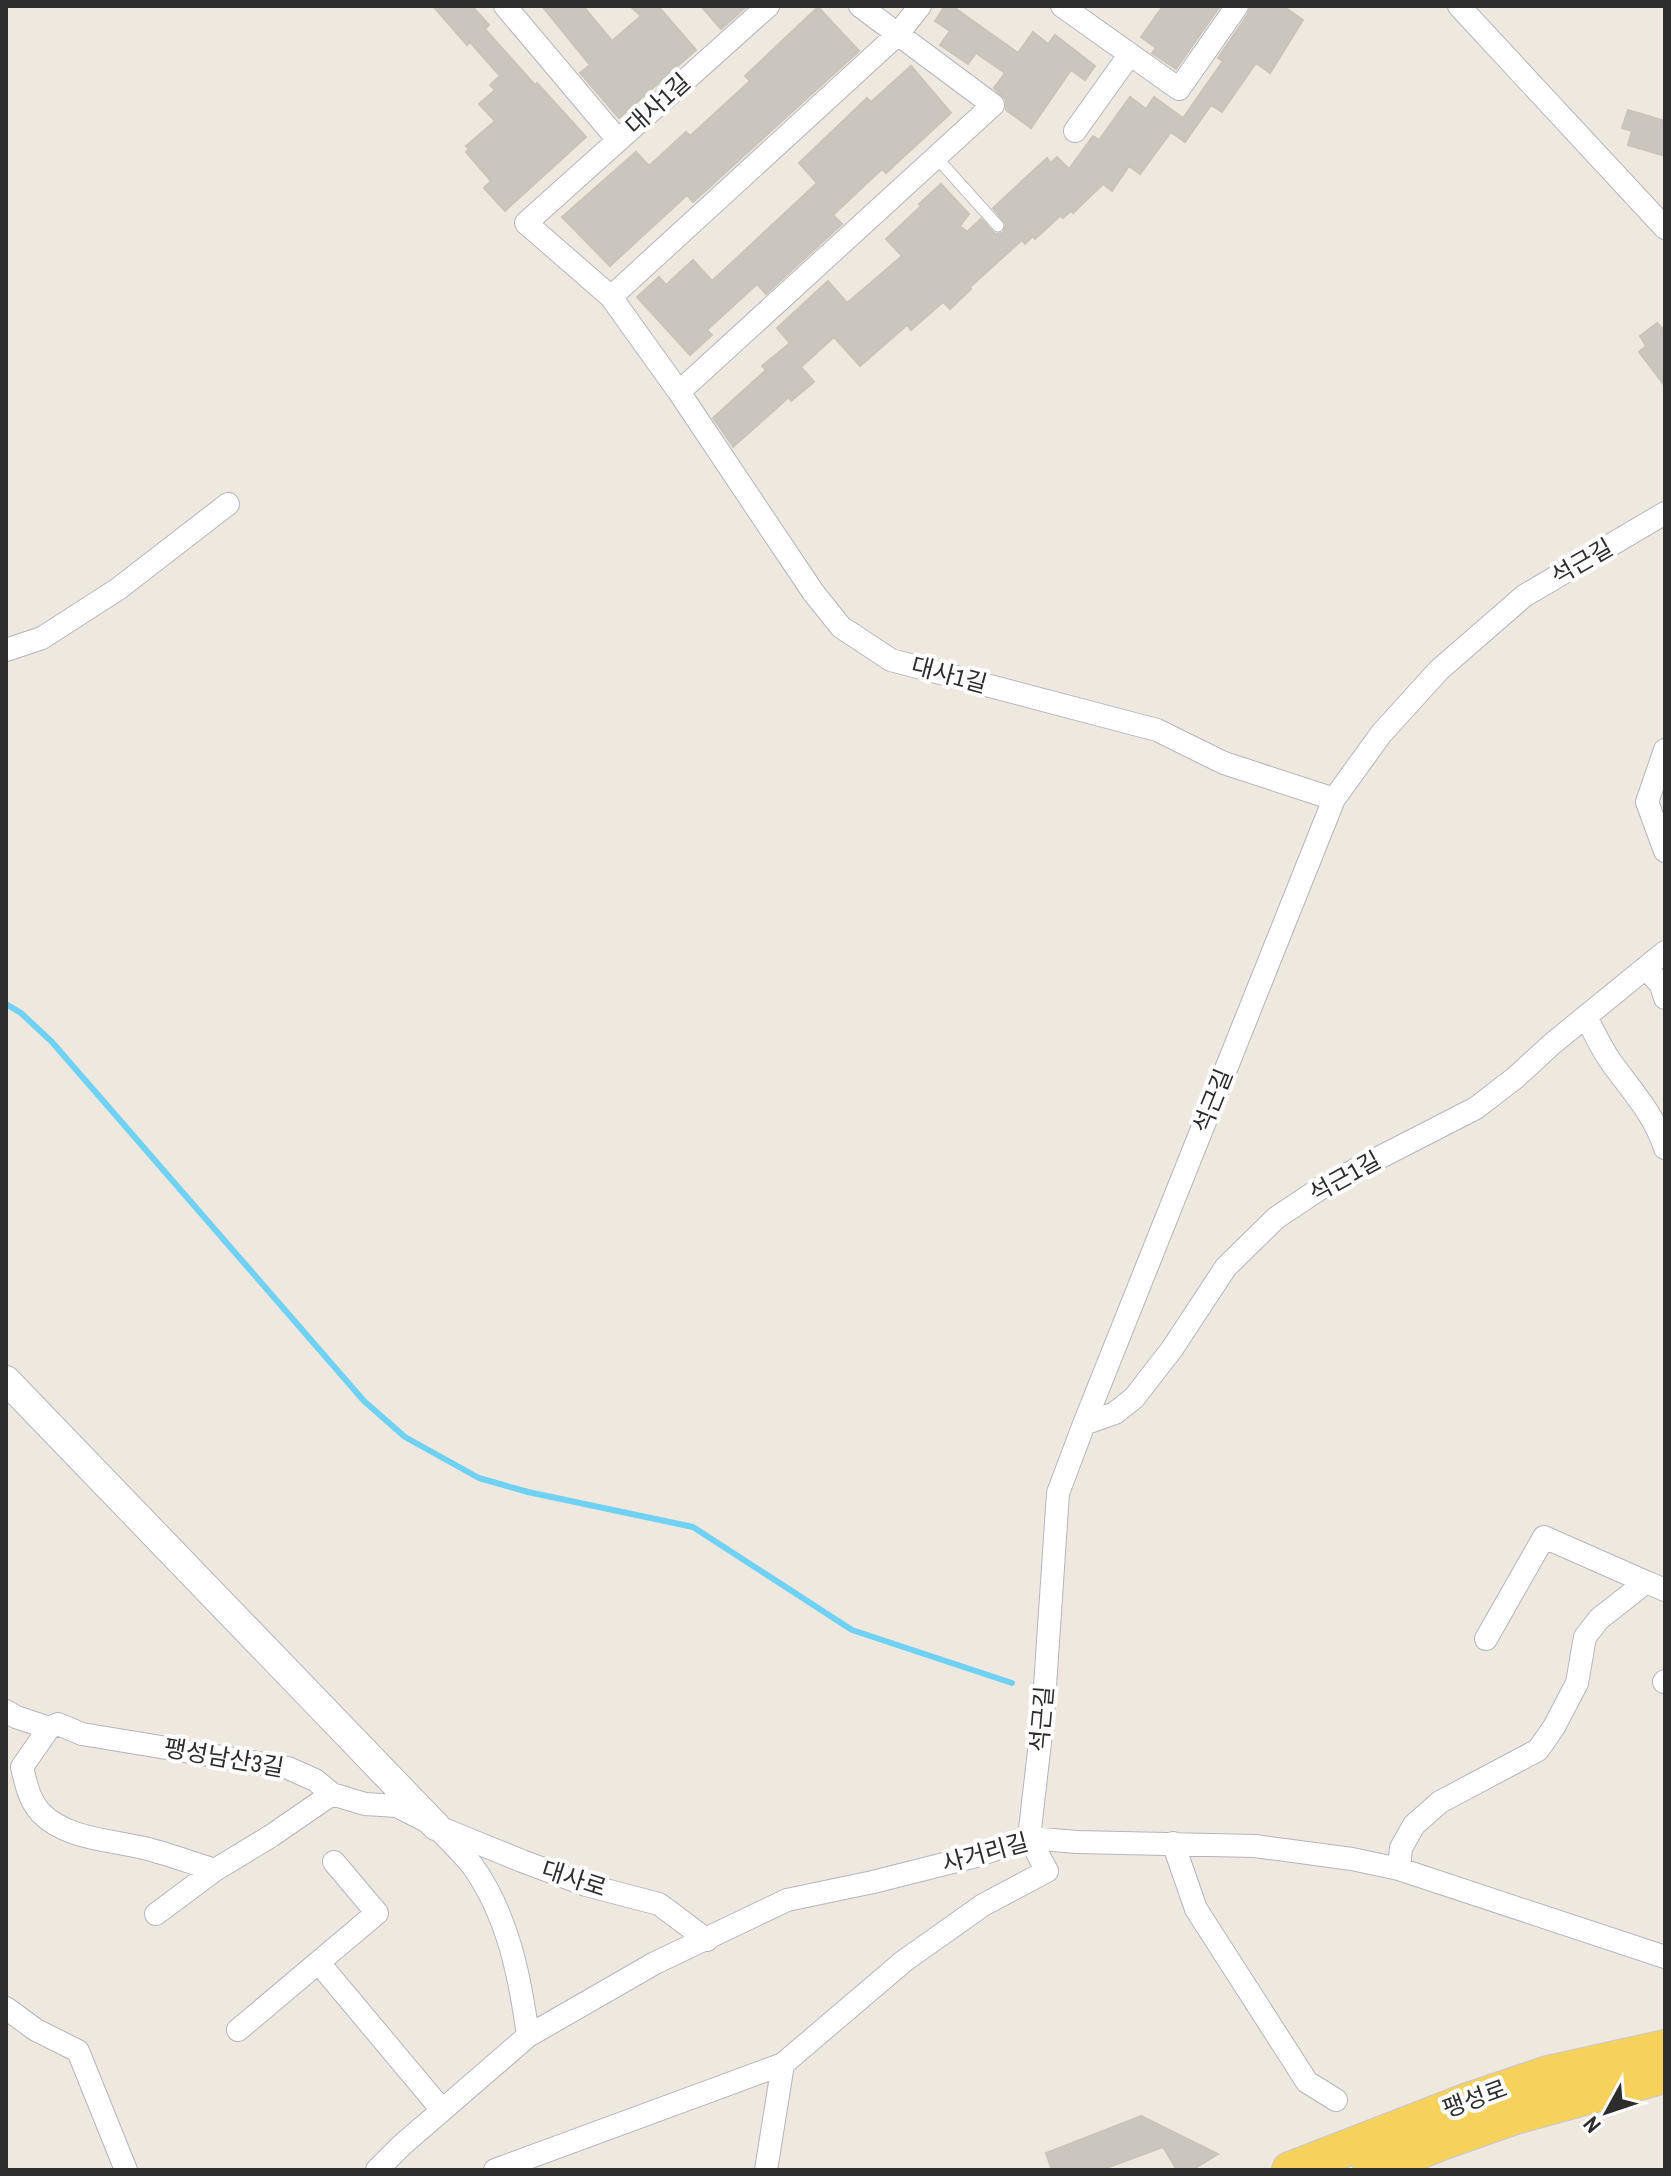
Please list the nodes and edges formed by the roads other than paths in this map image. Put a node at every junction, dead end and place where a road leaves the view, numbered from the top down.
1 (768, 6) edge
2 (860, 6) edge
3 (920, 6) edge
4 (1062, 6) edge
5 (1237, 6) edge
6 (1459, 6) edge
7 (512, 8) edge
8 (897, 35) junction
9 (1130, 54) junction
10 (1075, 131) dead end
11 (618, 140) junction
12 (936, 157) junction
13 (998, 226) dead end
14 (1665, 228) edge
15 (611, 297) junction
16 (679, 392) junction
17 (228, 504) dead end
18 (1665, 513) edge
19 (6, 650) edge
20 (1665, 750) edge
21 (1334, 799) junction
22 (1665, 851) edge
23 (1665, 952) edge
24 (1646, 968) junction
25 (1665, 998) edge
26 (1586, 1017) junction
27 (1665, 1148) edge
28 (6, 1380) edge
29 (1084, 1424) junction
30 (1655, 1586) edge
31 (1486, 1639) dead end
32 (6, 1711) edge
33 (49, 1728) junction
34 (332, 1794) junction
35 (436, 1826) junction
36 (1029, 1838) junction
37 (1173, 1843) junction
38 (334, 1862) dead end
39 (1399, 1869) junction
40 (215, 1870) junction
41 (156, 1914) dead end
42 (707, 1940) junction
43 (1665, 1957) edge
44 (319, 1963) junction
45 (6, 2008) edge
46 (238, 2030) dead end
47 (528, 2036) junction
48 (1665, 2048) edge
49 (783, 2064) junction
50 (1665, 2075) edge
51 (1336, 2100) dead end
52 (442, 2110) junction
53 (126, 2170) edge
54 (377, 2170) edge
55 (495, 2170) edge
56 (766, 2170) edge
57 (1290, 2170) edge
58 (1371, 2170) edge

1 - 11 street, 대사1길
2 - 8 street
3 - 8 street
4 - 9 street
5 - 9 street
6 - 14 street
7 - 11 street
8 - 12 street
8 - 15 street
9 - 10 street
11 - 15 street, 대사1길
12 - 13 lane
12 - 16 street
15 - 16 street, 대사1길
16 - 21 street, 대사1길
17 - 19 street
18 - 21 street, 석근길
20 - 22 street
21 - 29 street, 석근길
23 - 24 street, 석근1길
24 - 25 street
24 - 26 street, 석근1길
26 - 27 street
26 - 29 street, 석근1길
28 - 35 street
29 - 36 street, 석근길
30 - 31 street
30 - 39 street
32 - 33 street, 팽성남산3길
33 - 34 street, 팽성남산3길
33 - 40 street
34 - 35 street, 팽성남산3길
34 - 40 street
35 - 42 street, 대사로
35 - 47 street
36 - 37 street, 사거리길
36 - 42 street, 사거리길
36 - 49 street
37 - 39 street, 사거리길
37 - 51 street
38 - 44 street
39 - 43 street, 사거리길
40 - 41 street
42 - 47 street, 사거리길
44 - 46 street
44 - 52 street
45 - 53 street
47 - 52 street, 사거리길
48 - 57 main road, 팽성로
49 - 55 street
49 - 56 street
50 - 58 main road, 팽성로
52 - 54 street, 사거리길

